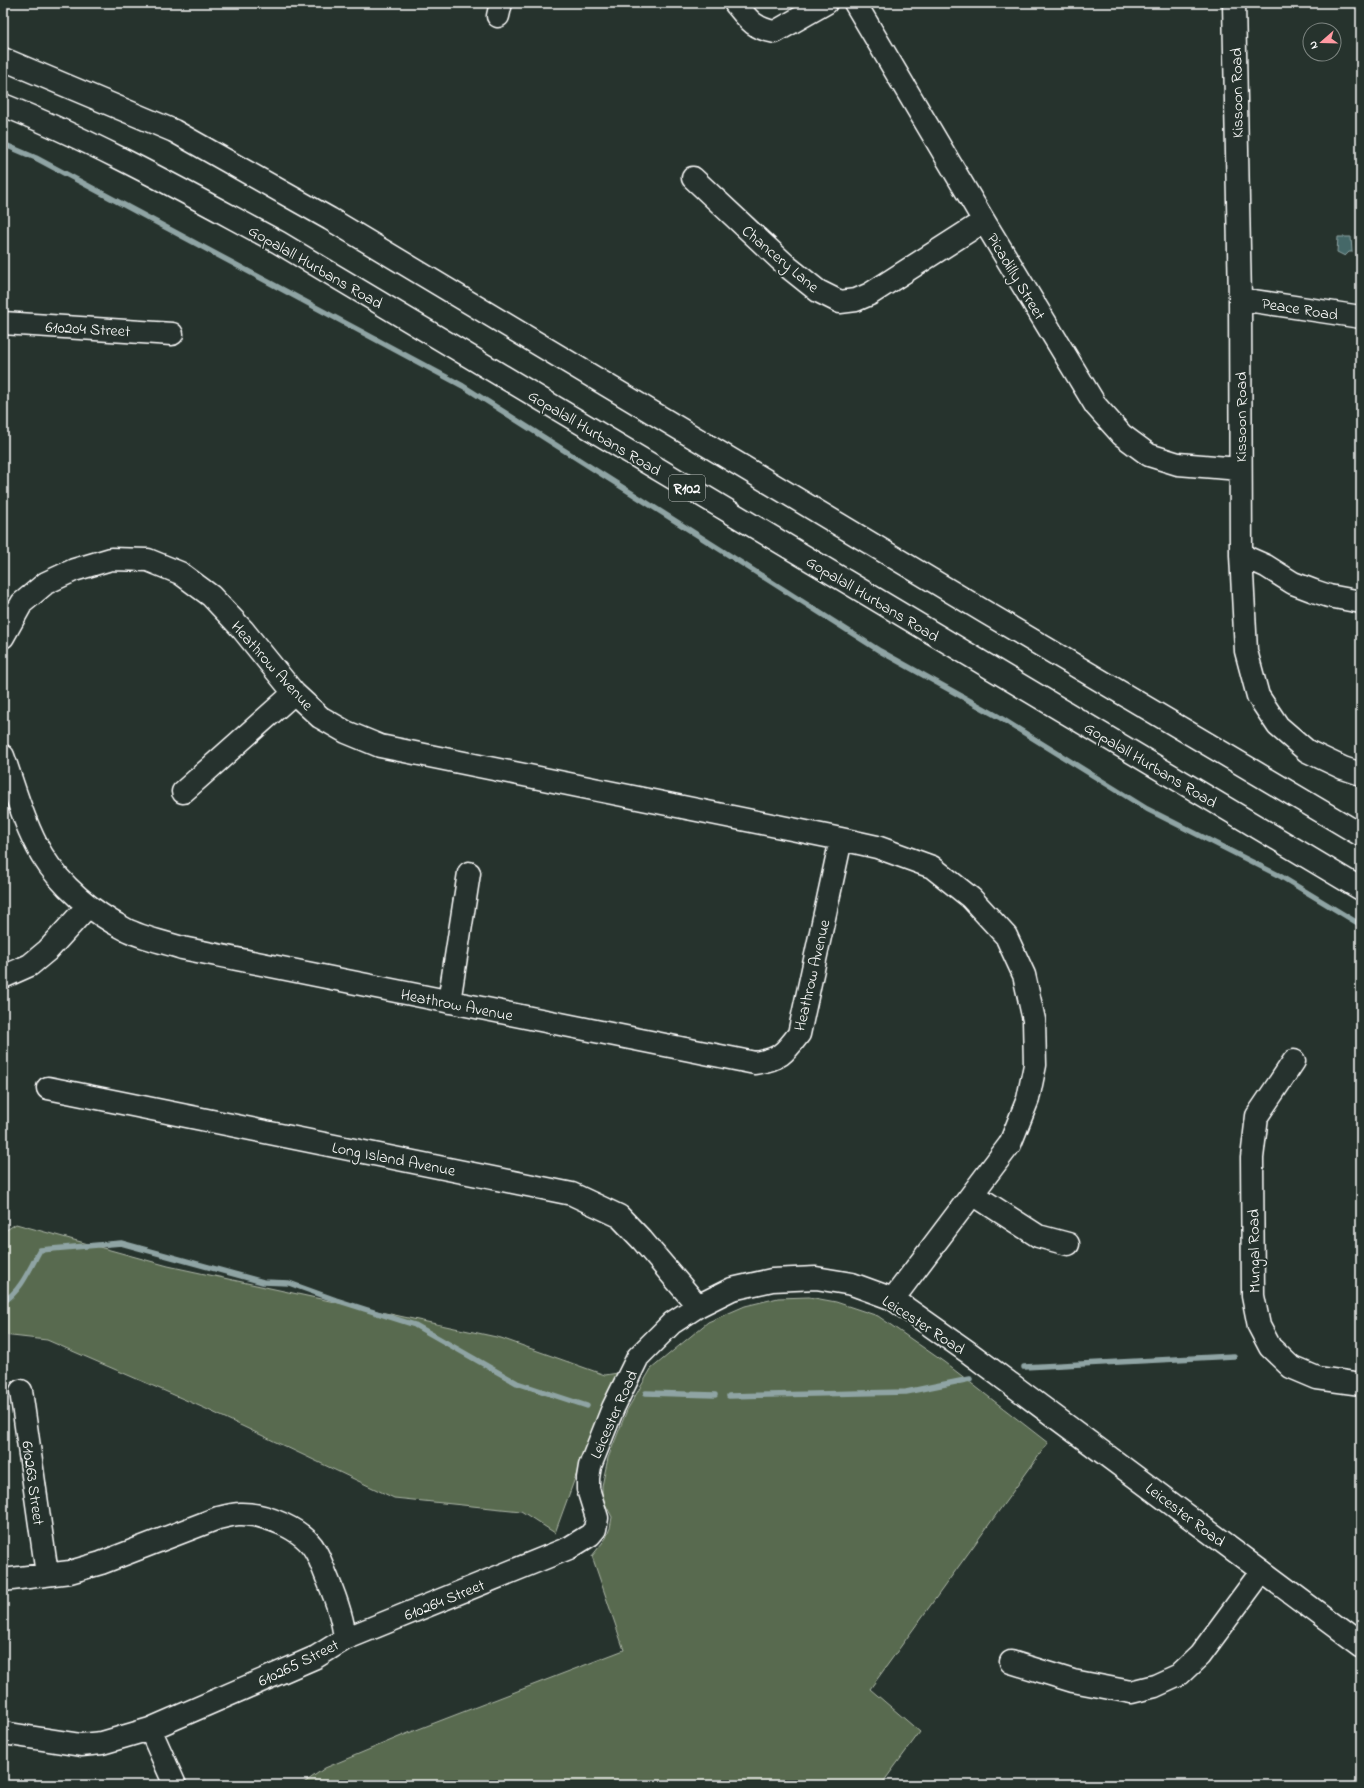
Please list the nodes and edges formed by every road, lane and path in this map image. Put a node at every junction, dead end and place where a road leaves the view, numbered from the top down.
1 (735, 3) edge
2 (826, 3) edge
3 (855, 3) edge
4 (1234, 3) edge
5 (3, 59) edge
6 (3, 105) edge
7 (693, 178) dead end
8 (984, 221) junction
9 (1240, 299) junction
10 (1361, 317) edge
11 (3, 323) edge
12 (172, 334) dead end
13 (1240, 469) junction
14 (1241, 555) junction
15 (1361, 602) edge
16 (3, 637) edge
17 (294, 693) junction
18 (3, 756) edge
19 (1361, 774) edge
20 (183, 792) dead end
21 (1361, 835) edge
22 (841, 839) junction
23 (469, 873) dead end
24 (1361, 889) edge
25 (455, 899) dead end
26 (88, 906) junction
27 (3, 977) edge
28 (442, 1001) junction
29 (1294, 1061) dead end
30 (48, 1088) dead end
31 (973, 1194) junction
32 (1068, 1244) dead end
33 (893, 1299) junction
34 (698, 1306) junction
35 (1361, 1384) edge
36 (21, 1391) dead end
37 (543, 1559) joint
38 (1262, 1571) junction
39 (47, 1574) junction
40 (3, 1580) edge
41 (345, 1639) junction
42 (1360, 1641) edge
43 (1011, 1662) dead end
44 (150, 1729) junction
45 (3, 1733) edge
46 (175, 1785) edge

1 - 2 street
3 - 8 street, Picadilly Street
4 - 9 street, Kissoon Road
5 - 21 street
6 - 24 street, Gopalall Hurbans Road / R102
7 - 8 street, Chancery Lane
8 - 13 street, Picadilly Street
9 - 10 street, Peace Road
9 - 13 street, Kissoon Road
11 - 12 street, 610204 Street
13 - 14 street, Kissoon Road
14 - 15 street
14 - 19 street, Kissoon Road
16 - 17 street, Heathrow Avenue
17 - 20 street
17 - 22 street, Heathrow Avenue
18 - 26 street, Heathrow Avenue
22 - 28 street, Heathrow Avenue
22 - 31 street, Heathrow Avenue
23 - 28 street
25 - 28 street
26 - 27 street
26 - 28 street, Heathrow Avenue
29 - 35 street, Mungal Road
30 - 34 street, Long Island Avenue
31 - 32 street
31 - 33 street, Heathrow Avenue
33 - 34 street, Leicester Road
33 - 38 street, Leicester Road
34 - 37 street, Leicester Road
36 - 39 street, 610263 Street
37 - 41 street, 610264 Street
38 - 42 street, Leicester Road
38 - 43 street
39 - 40 street, 610265 Street
39 - 41 street, 610265 Street
41 - 44 street, 610265 Street
44 - 45 street, 610265 Street
44 - 46 street

